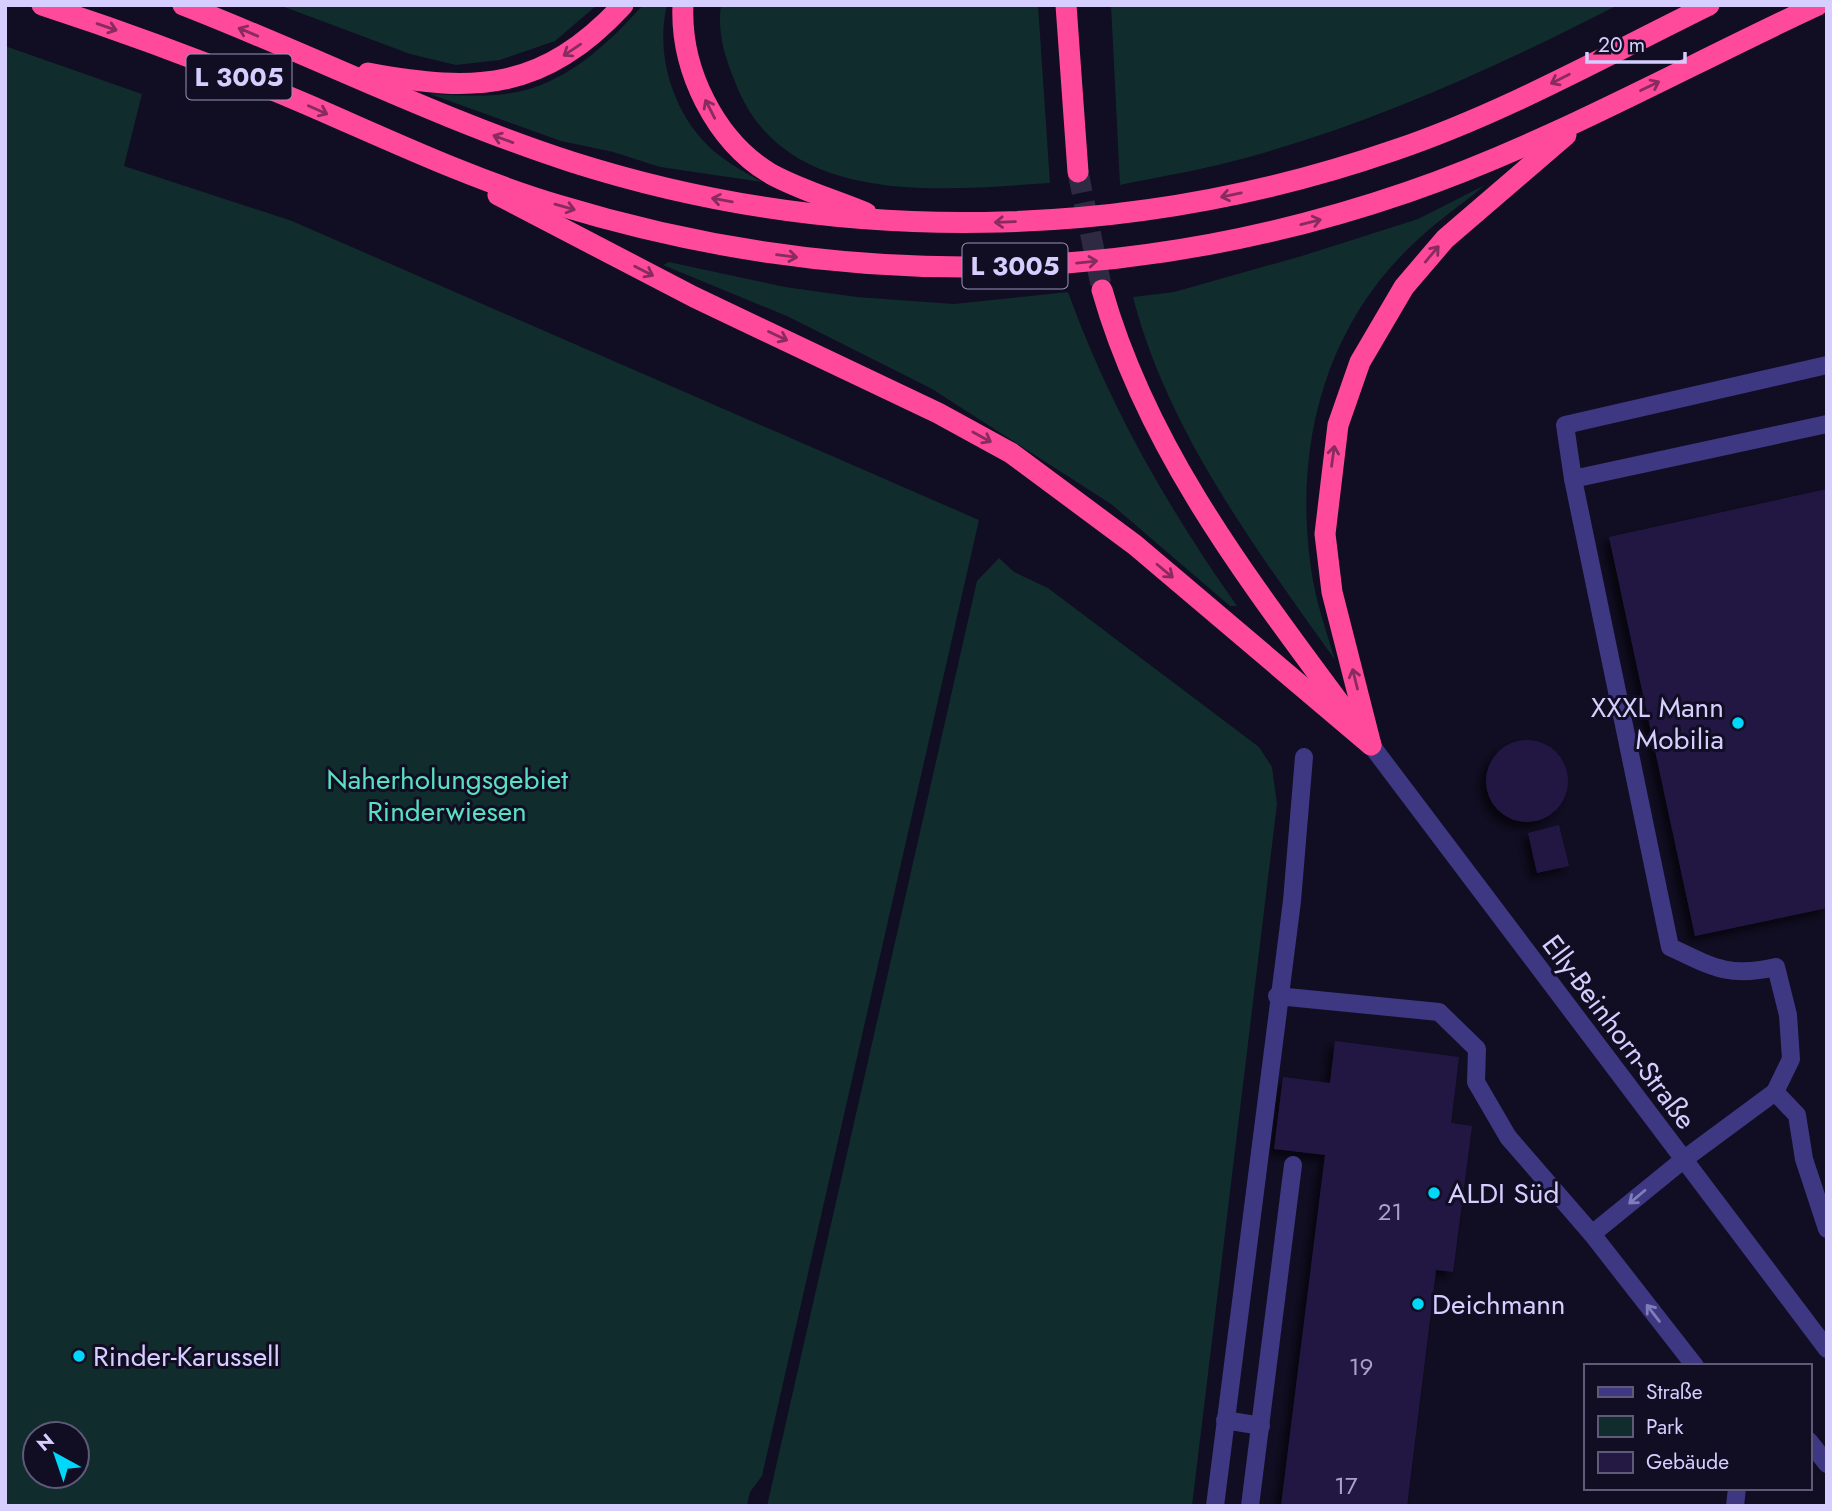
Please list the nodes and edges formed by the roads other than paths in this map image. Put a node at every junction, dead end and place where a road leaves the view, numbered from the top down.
1 (42, 5) edge
2 (183, 5) edge
3 (623, 5) edge
4 (683, 5) edge
5 (1066, 5) edge
6 (1709, 5) edge
7 (1818, 5) edge
8 (330, 66) junction
9 (1589, 116) junction
10 (432, 159) junction
11 (1078, 172) tunnel mouth
12 (887, 222) junction
13 (1102, 290) tunnel mouth
14 (1827, 365) edge
15 (1827, 424) edge
16 (1573, 479) junction
17 (1371, 746) junction
18 (1304, 757) dead end
19 (1277, 996) junction
20 (1775, 1092) junction
21 (1683, 1160) junction
22 (1293, 1165) dead end
23 (1827, 1229) edge
24 (1592, 1234) junction
25 (1827, 1349) edge
26 (1693, 1364) edge
27 (1225, 1420) junction
28 (1261, 1426) junction
29 (1811, 1444) edge
30 (1827, 1464) edge
31 (1215, 1506) edge
32 (1250, 1506) edge

1 -> 10 highway, L 3005
8 -> 2 highway, L 3005
3 -> 8 highway
12 -> 4 highway
5 - 11 highway
6 -> 12 highway, L 3005
9 -> 7 highway, L 3005
12 -> 8 highway, L 3005
10 -> 9 highway, L 3005
17 -> 9 highway
10 -> 17 highway
13 - 17 highway
14 - 16 street
15 - 16 street
16 - 20 street
17 - 21 street, Elly-Beinhorn-Straße
18 - 19 street
19 - 24 street
19 - 27 street
20 - 21 street
20 - 23 street
21 -> 24 street
21 - 25 street, Elly-Beinhorn-Straße
22 - 28 street
26 -> 24 street
27 - 28 street
27 - 31 street
28 - 32 street
29 - 30 street

